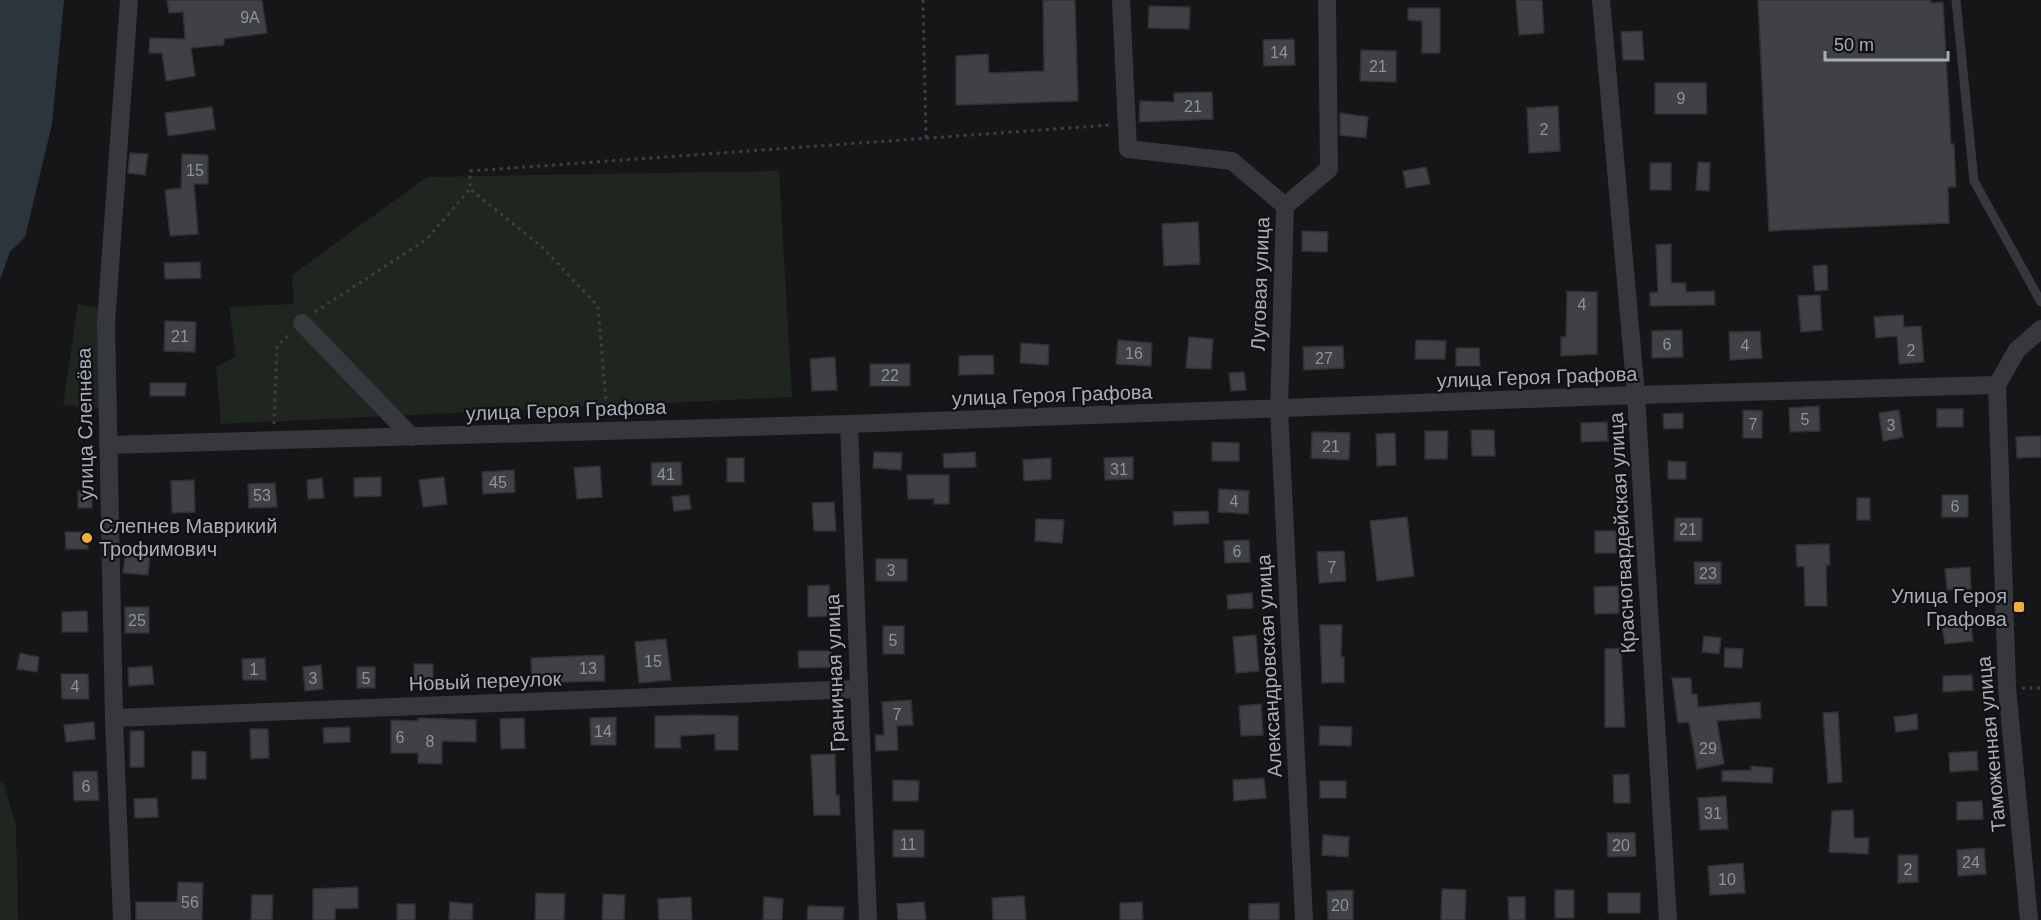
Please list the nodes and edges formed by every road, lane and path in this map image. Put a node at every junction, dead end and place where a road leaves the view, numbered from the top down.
1 (129, 0) edge
2 (923, 0) edge
3 (1121, 0) edge
4 (1328, 0) edge
5 (1601, 0) edge
6 (1956, 0) edge
7 (1127, 124) junction
8 (926, 138) junction
9 (470, 189) junction
10 (1285, 206) junction
11 (2041, 302) edge
12 (302, 323) junction
13 (2041, 329) edge
14 (1997, 384) junction
15 (1636, 395) junction
16 (1279, 409) junction
17 (849, 424) junction
18 (608, 431) junction
19 (412, 436) junction
20 (272, 440) junction
21 (108, 445) junction
22 (858, 689) junction
23 (114, 718) junction
24 (122, 920) edge
25 (868, 920) edge
26 (1304, 920) edge
27 (1668, 920) edge
28 (2024, 920) edge

1 - 21 street, улица Слепнёва
2 - 8 path
3 - 7 street
4 - 10 street, Луговая улица
5 - 15 street, Красногвардейская улица
6 - 11 lane
7 - 8 path
7 - 10 street
8 - 9 path
9 - 12 path
9 - 18 path
10 - 16 street, Луговая улица
12 - 19 street
12 - 20 path
13 - 14 street
14 - 15 street, улица Героя Графова
14 - 28 street, Таможенная улица
15 - 16 street, улица Героя Графова
15 - 27 street, Красногвардейская улица
16 - 17 street, улица Героя Графова
16 - 26 street, Александровская улица
17 - 18 street, улица Героя Графова
17 - 22 street, Граничная улица
18 - 19 street, улица Героя Графова
19 - 20 street, улица Героя Графова
20 - 21 street, улица Героя Графова
21 - 23 street, улица Слепнёва
22 - 23 street, Новый переулок
22 - 25 street, Граничная улица
23 - 24 street, улица Слепнёва

